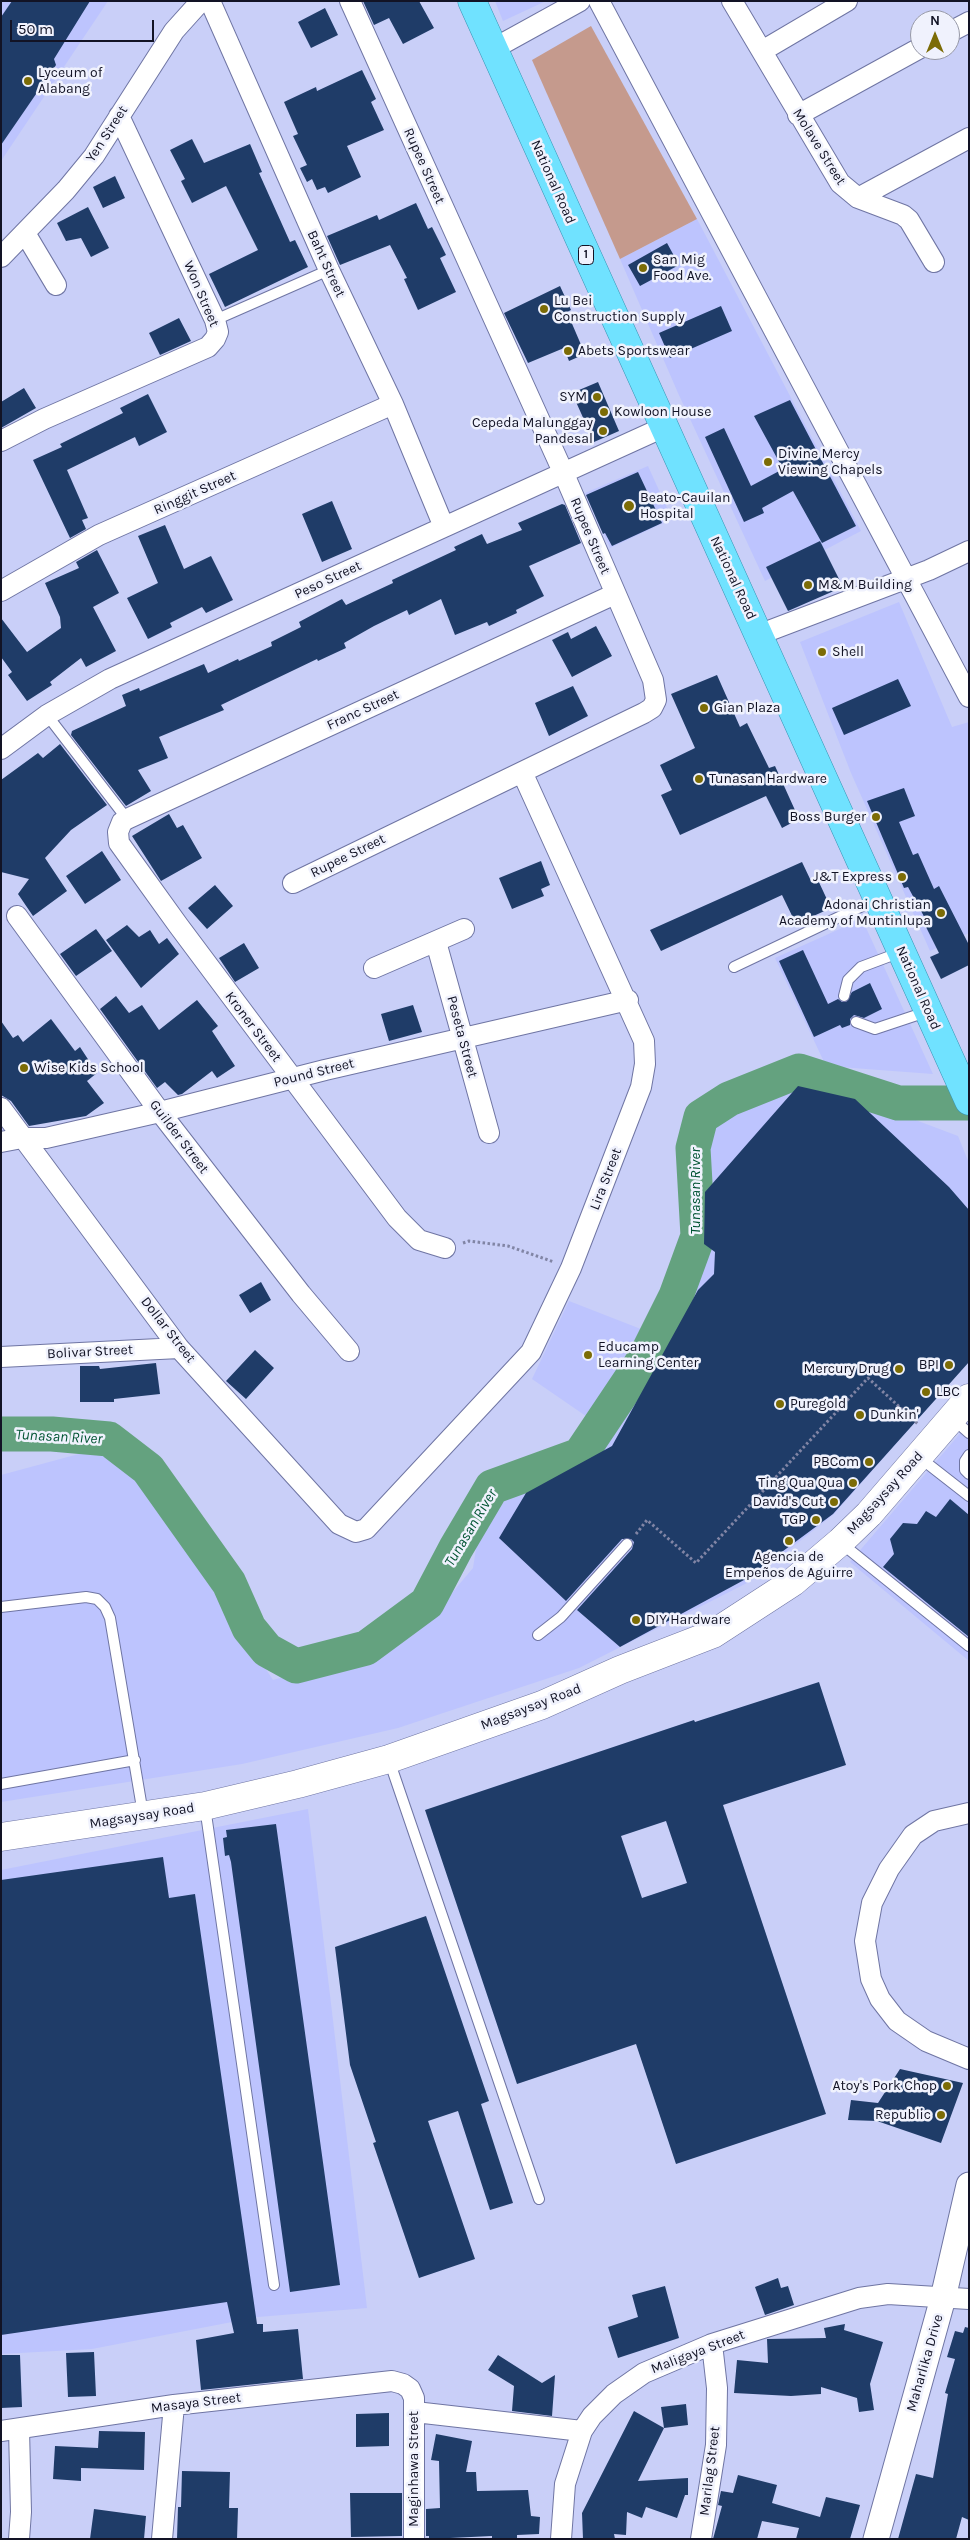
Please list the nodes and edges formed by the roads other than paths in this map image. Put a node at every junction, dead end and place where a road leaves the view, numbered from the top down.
1 (201, 1) edge
2 (210, 1) edge
3 (350, 1) edge
4 (472, 1) edge
5 (580, 1) edge
6 (599, 1) edge
7 (732, 1) edge
8 (847, 1) edge
9 (493, 49) junction
10 (762, 52) junction
11 (910, 53) edge
12 (798, 115) junction
13 (119, 116) junction
14 (969, 138) edge
15 (858, 198) junction
16 (25, 234) junction
17 (1, 257) edge
18 (934, 262) dead end
19 (329, 270) junction
20 (56, 285) dead end
21 (216, 320) junction
22 (393, 404) junction
23 (664, 427) junction
24 (1, 441) edge
25 (564, 474) junction
26 (444, 527) junction
27 (969, 551) edge
28 (908, 578) junction
29 (1, 591) edge
30 (615, 594) junction
31 (758, 634) junction
32 (969, 697) edge
33 (47, 716) junction
34 (1, 749) edge
35 (522, 772) junction
36 (122, 826) junction
37 (294, 883) dead end
38 (878, 899) junction
39 (17, 916) dead end
40 (464, 929) dead end
41 (436, 942) junction
42 (902, 952) junction
43 (734, 967) dead end
44 (374, 968) dead end
45 (844, 996) dead end
46 (628, 1000) junction
47 (929, 1011) junction
48 (856, 1022) dead end
49 (462, 1038) junction
50 (292, 1079) junction
51 (969, 1101) edge
52 (1, 1108) edge
53 (160, 1112) junction
54 (489, 1133) dead end
55 (22, 1138) junction
56 (1, 1142) edge
57 (445, 1248) road end
58 (179, 1348) junction
59 (349, 1351) dead end
60 (1, 1357) edge
61 (963, 1416) edge
62 (926, 1447) junction
63 (969, 1455) edge
64 (969, 1474) edge
65 (969, 1496) edge
66 (356, 1532) joint
67 (840, 1542) junction
68 (627, 1544) road end
69 (1, 1608) edge
70 (538, 1635) dead end
71 (969, 1646) edge
72 (389, 1759) junction
73 (135, 1760) junction
74 (1, 1784) edge
75 (205, 1806) junction
76 (969, 1813) edge
77 (144, 1816) junction
78 (1, 1837) edge
79 (969, 2060) edge
80 (969, 2185) edge
81 (539, 2199) dead end
82 (274, 2284) dead end
83 (943, 2298) junction
84 (969, 2299) edge
85 (712, 2344) junction
86 (392, 2381) joint
87 (174, 2405) junction
88 (415, 2412) junction
89 (10, 2430) edge
90 (582, 2430) junction
91 (19, 2539) edge
92 (162, 2539) edge
93 (414, 2539) edge
94 (561, 2539) edge
95 (701, 2539) edge
96 (876, 2539) edge

1 - 13 street, Yen Street
2 - 19 street, Baht Street
3 - 25 street, Rupee Street
4 - 9 highway, National Road / 1
5 - 9 street
6 - 28 street
7 - 10 street, Molave Street
8 - 10 street
9 - 23 highway, National Road / 1
10 - 12 street, Molave Street
11 - 12 street
12 - 15 street, Molave Street
13 - 16 street, Yen Street
13 - 21 street, Won Street
14 - 15 street
15 - 18 street, Molave Street
16 - 17 street, Yen Street
16 - 20 street
19 - 21 lane
19 - 22 street, Baht Street
21 - 24 street, Won Street
22 - 26 street, Baht Street
22 - 29 street, Ringgit Street
23 - 25 street, Peso Street
23 - 31 highway, National Road / 1
25 - 26 street, Peso Street
25 - 30 street, Rupee Street
26 - 33 street, Peso Street
27 - 28 street
28 - 31 street
28 - 32 street
30 - 35 street, Rupee Street
30 - 36 street, Franc Street
31 - 38 highway, National Road / 1
33 - 34 street, Peso Street
33 - 36 lane
35 - 37 street, Rupee Street
35 - 46 street, Lira Street
36 - 50 street, Kroner Street
38 - 42 highway, National Road / 1
38 - 43 lane
39 - 53 street, Guilder Street
40 - 41 street
41 - 44 street
41 - 49 street, Peseta Street
42 - 45 lane
42 - 47 highway, National Road / 1
46 - 49 street, Pound Street
46 - 66 street, Lira Street
47 - 48 lane
47 - 51 highway, National Road / 1
49 - 50 street, Pound Street
49 - 54 street, Peseta Street
50 - 53 street, Pound Street
50 - 57 street, Kroner Street
52 - 55 street, Dollar Street
53 - 55 street, Pound Street
53 - 59 street, Guilder Street
55 - 56 street, Pound Street
55 - 58 street, Dollar Street
58 - 60 street, Bolivar Street
58 - 66 street, Dollar Street
61 - 62 main road, Magsaysay Road
62 - 65 lane
62 - 67 main road, Magsaysay Road
63 - 64 lane
67 - 71 lane
67 - 72 main road, Magsaysay Road
68 - 70 lane
69 - 73 lane
72 - 75 main road, Magsaysay Road
72 - 81 lane
73 - 74 lane
73 - 77 lane
75 - 77 main road, Magsaysay Road
75 - 82 lane
76 - 79 street
77 - 78 main road, Magsaysay Road
80 - 83 street, Maharlika Drive
83 - 84 street, Maligaya Street
83 - 85 street, Maligaya Street
83 - 96 street, Maharlika Drive
85 - 90 street, Maligaya Street
85 - 95 street, Marilag Street
86 - 87 street, Masaya Street
86 - 88 street, Maginhawa Street
87 - 89 street, Masaya Street
87 - 92 street
88 - 90 street
88 - 93 street, Maginhawa Street
89 - 91 street
90 - 94 street, Maligaya Street

